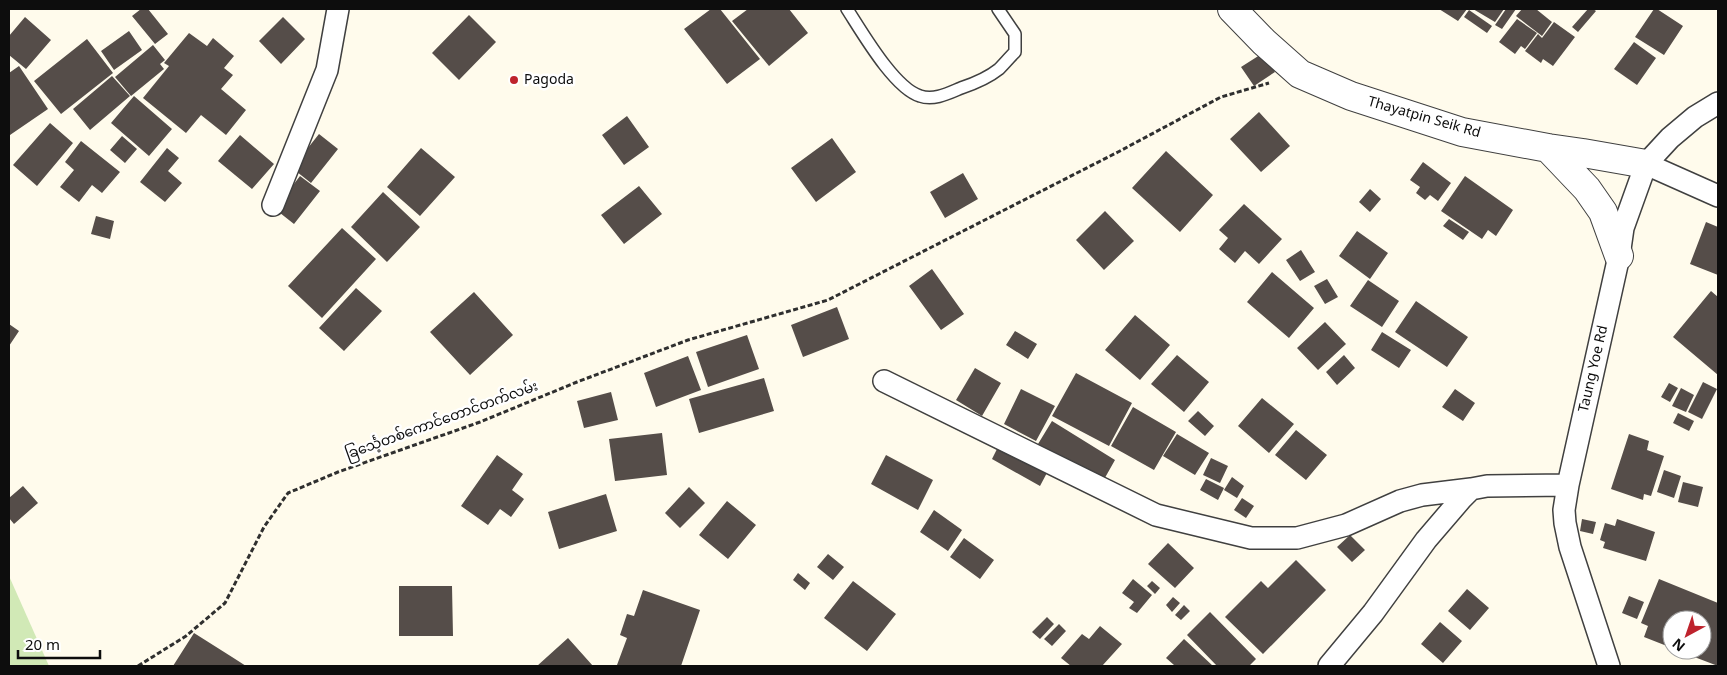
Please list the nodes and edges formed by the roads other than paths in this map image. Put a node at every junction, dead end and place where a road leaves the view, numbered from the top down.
1 (338, 9) edge
2 (847, 9) edge
3 (998, 9) edge
4 (1232, 9) edge
5 (1718, 103) edge
6 (1548, 148) junction
7 (1646, 164) junction
8 (1718, 196) edge
9 (273, 205) dead end
10 (1619, 256) junction
11 (884, 381) dead end
12 (1568, 485) junction
13 (1471, 489) junction
14 (1329, 666) edge
15 (1609, 666) edge

1 - 9 street
2 - 3 lane
4 - 6 street, Thayatpin Seik Rd
5 - 7 street, Taung Yoe Rd
6 - 7 street, Thayatpin Seik Rd
6 - 10 street
7 - 8 street
7 - 10 street, Taung Yoe Rd
10 - 12 street, Taung Yoe Rd
11 - 13 street
12 - 13 street
12 - 15 street, Taung Yoe Rd
13 - 14 street

